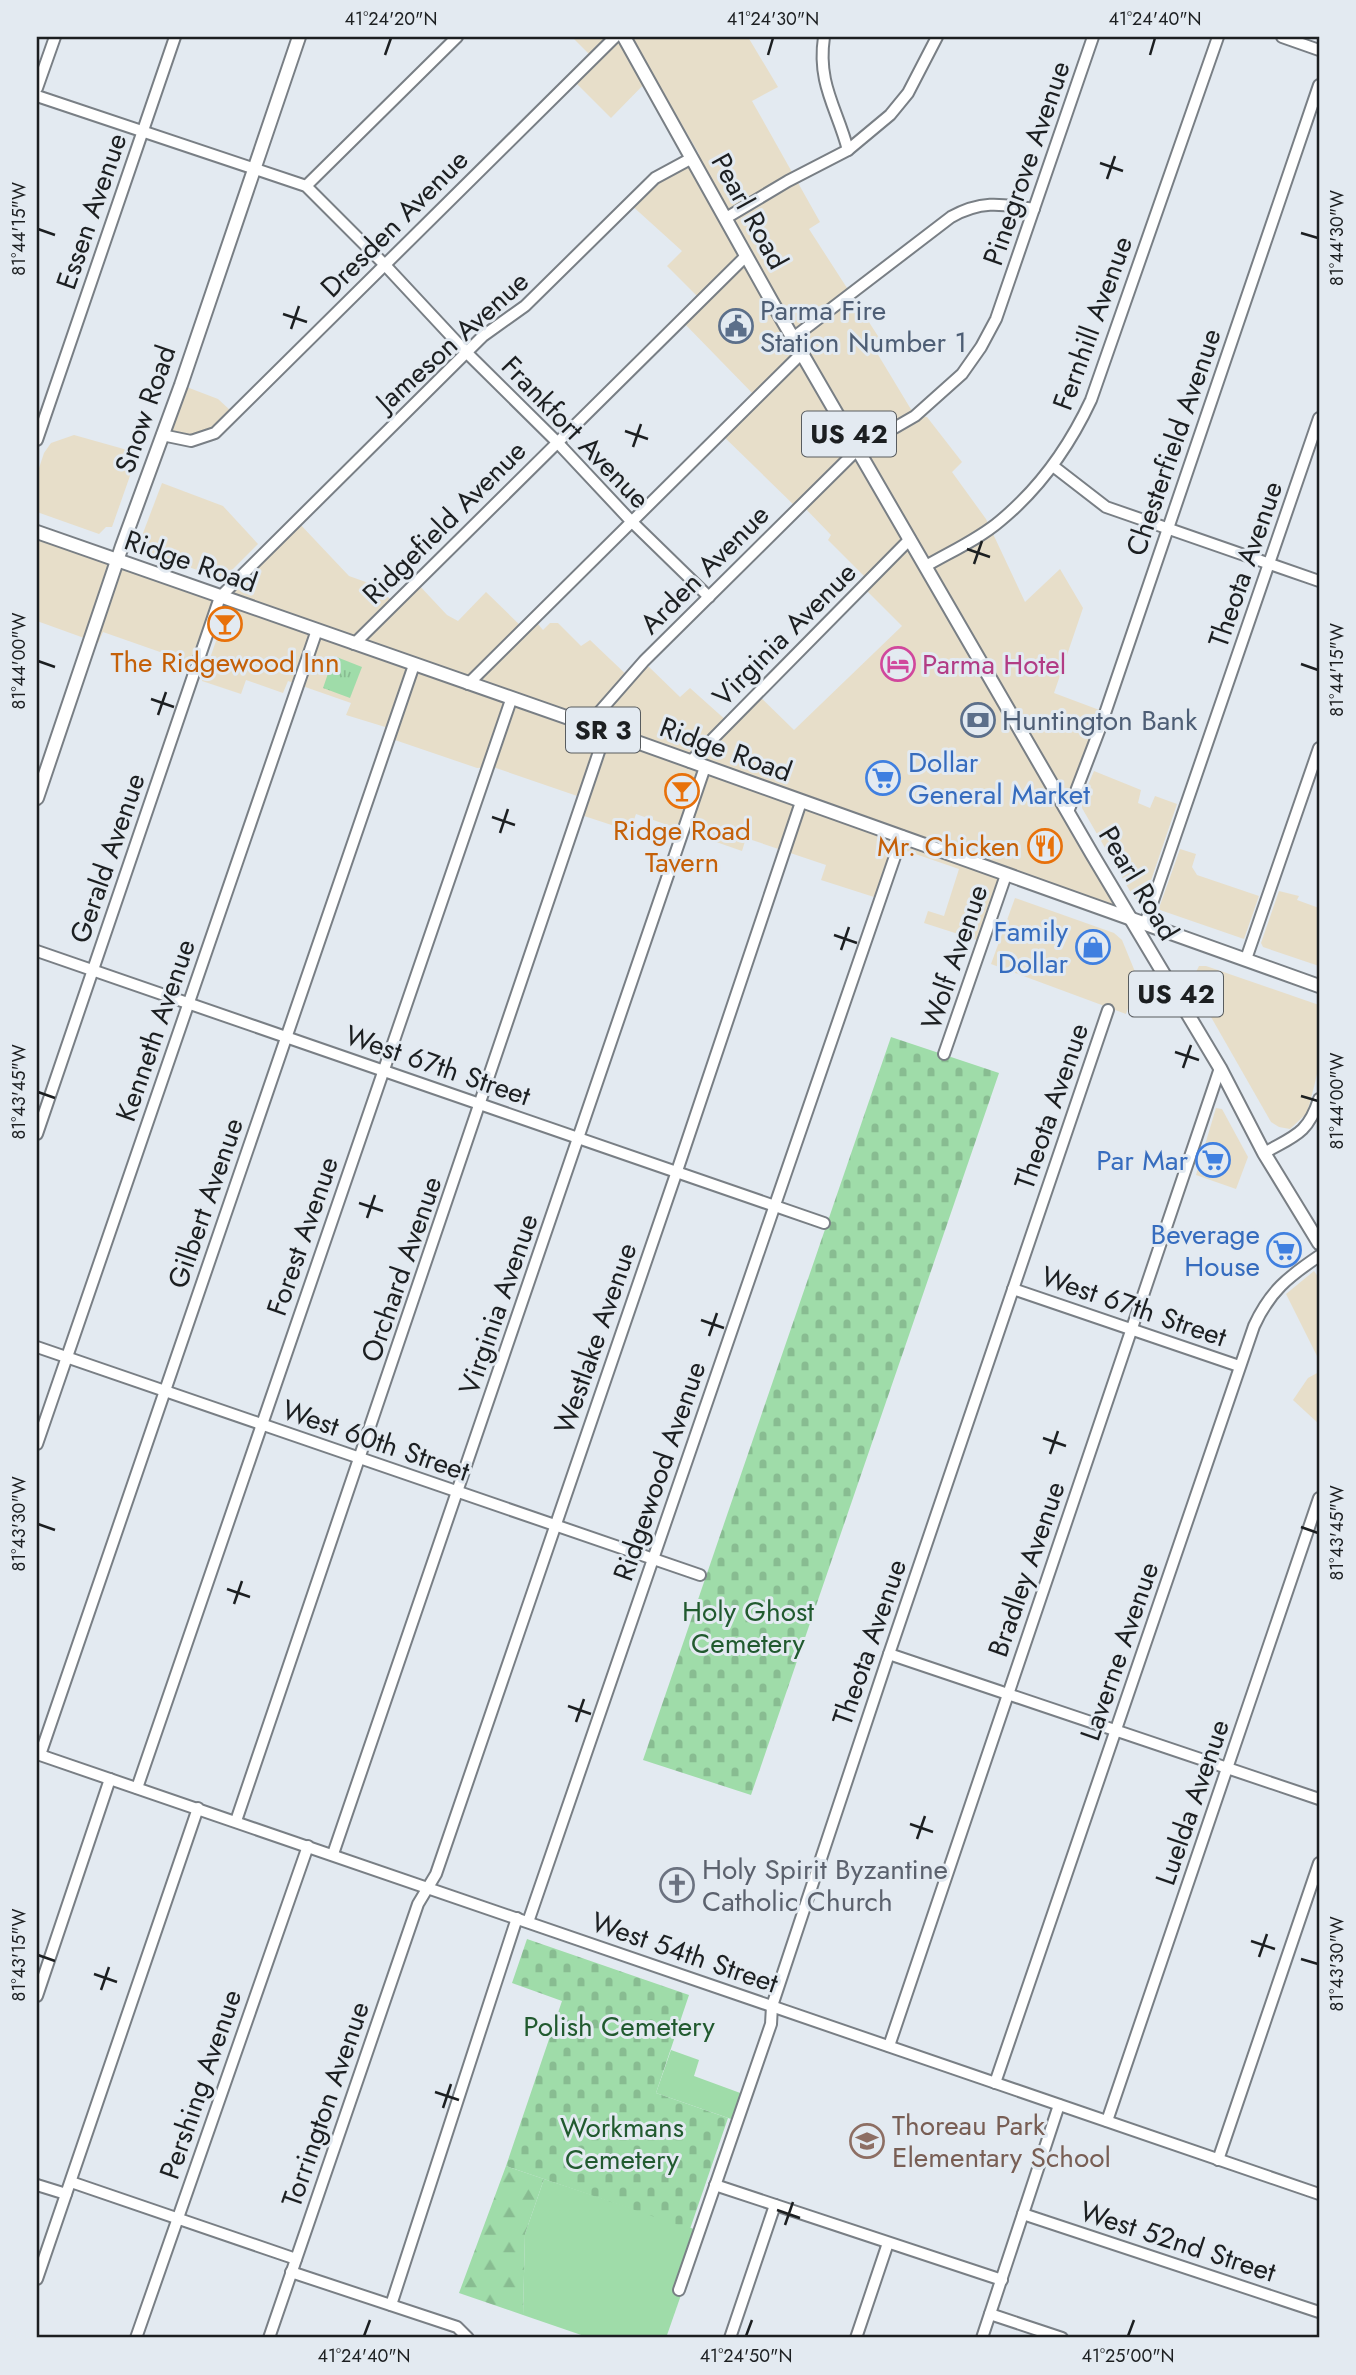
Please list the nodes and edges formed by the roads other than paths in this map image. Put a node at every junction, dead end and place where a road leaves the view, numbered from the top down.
1 (55, 37) edge
2 (175, 37) edge
3 (299, 37) edge
4 (457, 37) edge
5 (615, 37) edge
6 (624, 37) edge
7 (824, 37) edge
8 (937, 37) edge
9 (1093, 37) edge
10 (1218, 37) edge
11 (1282, 37) edge
12 (1319, 50) edge
13 (1319, 85) edge
14 (37, 88) edge
15 (37, 96) edge
16 (142, 132) junction
17 (848, 150) junction
18 (692, 158) junction
19 (253, 169) junction
20 (306, 186) junction
21 (1034, 209) junction
22 (726, 218) junction
23 (746, 256) junction
24 (384, 264) junction
25 (793, 338) junction
26 (466, 352) junction
27 (802, 353) junction
28 (1319, 418) edge
29 (162, 435) junction
30 (37, 440) edge
31 (557, 442) junction
32 (858, 449) junction
33 (1053, 466) junction
34 (631, 522) junction
35 (1167, 529) junction
36 (37, 532) edge
37 (911, 539) junction
38 (117, 560) junction
39 (1269, 563) junction
40 (926, 566) junction
41 (1319, 581) edge
42 (220, 597) junction
43 (709, 597) junction
44 (317, 630) junction
45 (354, 644) junction
46 (414, 665) junction
47 (467, 684) junction
48 (511, 700) junction
49 (587, 726) junction
50 (606, 732) junction
51 (1319, 748) edge
52 (690, 762) junction
53 (705, 767) junction
54 (37, 798) edge
55 (801, 802) junction
56 (1068, 812) junction
57 (902, 836) junction
58 (1006, 875) junction
59 (1132, 919) junction
60 (1145, 924) junction
61 (37, 951) edge
62 (1246, 959) junction
63 (93, 970) junction
64 (1319, 986) edge
65 (188, 1003) junction
66 (1108, 1010) dead end
67 (286, 1036) junction
68 (944, 1054) dead end
69 (1220, 1068) junction
70 (383, 1070) junction
71 (1319, 1099) edge
72 (481, 1103) junction
73 (37, 1134) edge
74 (579, 1137) junction
75 (1264, 1153) junction
76 (677, 1171) junction
77 (774, 1205) junction
78 (824, 1223) dead end
79 (1319, 1243) edge
80 (1319, 1256) edge
81 (1013, 1289) junction
82 (1131, 1329) junction
83 (37, 1347) edge
84 (66, 1358) junction
85 (1239, 1366) junction
86 (164, 1392) junction
87 (261, 1425) junction
88 (37, 1444) edge
89 (359, 1459) junction
90 (458, 1492) junction
91 (1319, 1498) edge
92 (555, 1525) junction
93 (653, 1558) junction
94 (700, 1575) dead end
95 (889, 1654) junction
96 (1008, 1695) junction
97 (1117, 1730) junction
98 (38, 1754) edge
99 (1228, 1769) junction
100 (110, 1779) junction
101 (137, 1788) junction
102 (1319, 1799) edge
103 (198, 1808) junction
104 (236, 1821) junction
105 (308, 1846) junction
106 (333, 1854) junction
107 (1319, 1863) edge
108 (429, 1888) junction
109 (522, 1920) junction
110 (37, 1996) edge
111 (772, 2006) junction
112 (890, 2046) junction
113 (995, 2083) junction
114 (1059, 2105) junction
115 (1107, 2121) junction
116 (1218, 2160) junction
117 (71, 2182) junction
118 (37, 2185) edge
119 (715, 2185) junction
120 (66, 2194) junction
121 (1319, 2194) edge
122 (775, 2205) junction
123 (1023, 2214) junction
124 (177, 2218) junction
125 (888, 2243) junction
126 (296, 2259) junction
127 (291, 2272) junction
128 (37, 2279) edge
129 (1002, 2280) junction
130 (679, 2290) dead end
131 (391, 2305) junction
132 (1319, 2312) edge
133 (990, 2314) junction
134 (136, 2338) edge
135 (269, 2338) edge
136 (468, 2338) edge
137 (730, 2338) edge
138 (856, 2338) edge
139 (982, 2338) edge
140 (1062, 2338) edge

1 - 14 street
2 - 16 street, Essen Avenue
3 - 19 main road, Snow Road
4 - 20 street
5 - 24 street, Dresden Avenue
6 - 18 main road, Pearl Road / US 42
7 - 17 street
8 - 17 street
9 - 21 street, Pinegrove Avenue
10 - 33 street, Fernhill Avenue
11 - 12 street
13 - 35 street, Chesterfield Avenue
15 - 16 street, Frankfort Avenue
16 - 19 street, Frankfort Avenue
16 - 30 street, Essen Avenue
17 - 22 street
18 - 22 main road, Pearl Road / US 42
18 - 26 street, Jameson Avenue
19 - 20 street, Frankfort Avenue
19 - 29 main road, Snow Road
20 - 24 street, Frankfort Avenue
21 - 25 street
21 - 32 street, Pinegrove Avenue
22 - 23 main road, Pearl Road / US 42
23 - 25 main road, Pearl Road / US 42
23 - 31 street, Ridgefield Avenue
24 - 26 street, Frankfort Avenue
24 - 29 street, Dresden Avenue
25 - 27 main road, Pearl Road / US 42
26 - 31 street, Frankfort Avenue
26 - 42 street, Jameson Avenue
27 - 32 main road, Pearl Road / US 42
27 - 34 street
28 - 39 street, Theota Avenue
29 - 38 main road, Snow Road
31 - 34 street, Frankfort Avenue
31 - 45 street, Ridgefield Avenue
32 - 37 main road, Pearl Road / US 42
32 - 43 street, Arden Avenue
33 - 35 street
33 - 40 street, Fernhill Avenue
34 - 43 street, Frankfort Avenue
34 - 47 street
35 - 39 street
35 - 56 street, Chesterfield Avenue
36 - 38 main road, Ridge Road / SR 3
37 - 40 main road, Pearl Road / US 42
37 - 52 street, Virginia Avenue
38 - 42 main road, Ridge Road / SR 3
38 - 54 main road, Snow Road
39 - 41 street
39 - 60 street, Theota Avenue
40 - 56 main road, Pearl Road / US 42
42 - 44 main road, Ridge Road / SR 3
42 - 63 street, Gerald Avenue
43 - 49 street, Arden Avenue
44 - 45 main road, Ridge Road / SR 3
44 - 65 street, Kenneth Avenue
45 - 46 main road, Ridge Road / SR 3
46 - 47 main road, Ridge Road / SR 3
46 - 67 street, Gilbert Avenue
47 - 48 main road, Ridge Road / SR 3
48 - 49 main road, Ridge Road / SR 3
48 - 70 street, Forest Avenue
49 - 50 main road, Ridge Road / SR 3
50 - 52 main road, Ridge Road / SR 3
50 - 72 street, Orchard Avenue
51 - 62 street
52 - 53 main road, Ridge Road / SR 3
53 - 55 main road, Ridge Road / SR 3
53 - 74 street, Virginia Avenue
55 - 57 main road, Ridge Road / SR 3
55 - 76 street, Westlake Avenue
56 - 59 main road, Pearl Road / US 42
57 - 58 main road, Ridge Road / SR 3
57 - 77 street, Ridgewood Avenue
58 - 59 main road, Ridge Road / SR 3
58 - 68 street, Wolf Avenue
59 - 60 main road, Ridge Road
59 - 69 main road, Pearl Road / US 42
60 - 62 main road, Ridge Road
61 - 63 street, West 67th Street
62 - 64 main road, Ridge Road
63 - 65 street, West 67th Street
63 - 73 street, Gerald Avenue
65 - 67 street, West 67th Street
65 - 84 street, Kenneth Avenue
66 - 81 street, Theota Avenue
67 - 70 street, West 67th Street
67 - 86 street, Gilbert Avenue
69 - 75 main road, Pearl Road / US 42
69 - 82 street, Bradley Avenue
70 - 72 street, West 67th Street
70 - 87 street, Forest Avenue
71 - 75 street
72 - 74 street, West 67th Street
72 - 89 street, Orchard Avenue
74 - 76 street, West 67th Street
74 - 90 street, Virginia Avenue
75 - 79 main road, Pearl Road / US 42
76 - 77 street, West 67th Street
76 - 92 street, Westlake Avenue
77 - 78 street, West 67th Street
77 - 93 street, Ridgewood Avenue
80 - 85 street, Laverne Avenue
81 - 82 street, West 67th Street
81 - 95 street, Theota Avenue
82 - 85 street, West 67th Street
82 - 96 street, Bradley Avenue
83 - 84 street, West 60th Street
84 - 86 street, West 60th Street
84 - 88 street, Kenneth Avenue
85 - 97 street, Laverne Avenue
86 - 87 street, West 60th Street
86 - 98 street, Gilbert Avenue
87 - 89 street, West 60th Street
87 - 101 street, Forest Avenue
89 - 90 street, West 60th Street
89 - 104 street, Orchard Avenue
90 - 92 street, West 60th Street
90 - 106 street, Virginia Avenue
91 - 99 street, Luelda Avenue
92 - 93 street, West 60th Street
92 - 108 street, Westlake Avenue
93 - 94 street, West 60th Street
93 - 109 street, Ridgewood Avenue
95 - 96 street
95 - 111 street, Theota Avenue
96 - 97 street
96 - 112 street, Bradley Avenue
97 - 99 street
97 - 113 street, Laverne Avenue
98 - 100 street, West 54th Street
99 - 102 street
99 - 115 street, Luelda Avenue
100 - 101 street, West 54th Street
100 - 110 street
101 - 103 street, West 54th Street
103 - 104 street, West 54th Street
103 - 117 street
104 - 105 street, West 54th Street
105 - 106 street, West 54th Street
105 - 124 street, Pershing Avenue
106 - 108 street, West 54th Street
107 - 116 street
108 - 109 street, West 54th Street
108 - 126 street, Torrington Avenue
109 - 111 street, West 54th Street
109 - 131 street, Ridgewood Avenue
111 - 112 street, West 54th Street
111 - 119 street, Theota Avenue
112 - 113 street, West 54th Street
113 - 114 street, West 54th Street
114 - 115 street, West 54th Street
114 - 123 street
115 - 116 street, West 54th Street
116 - 121 street, West 54th Street
117 - 120 street
117 - 124 street
118 - 120 street
119 - 122 street
119 - 130 street, Theota Avenue
120 - 128 street
122 - 125 street
122 - 137 street
123 - 129 street
123 - 132 street, West 52nd Street
124 - 126 street
124 - 134 street, Pershing Avenue
125 - 129 street
125 - 138 street
126 - 127 street, Torrington Avenue
127 - 131 street
127 - 135 street, Torrington Avenue
129 - 133 street
131 - 136 street
133 - 139 street
133 - 140 street

